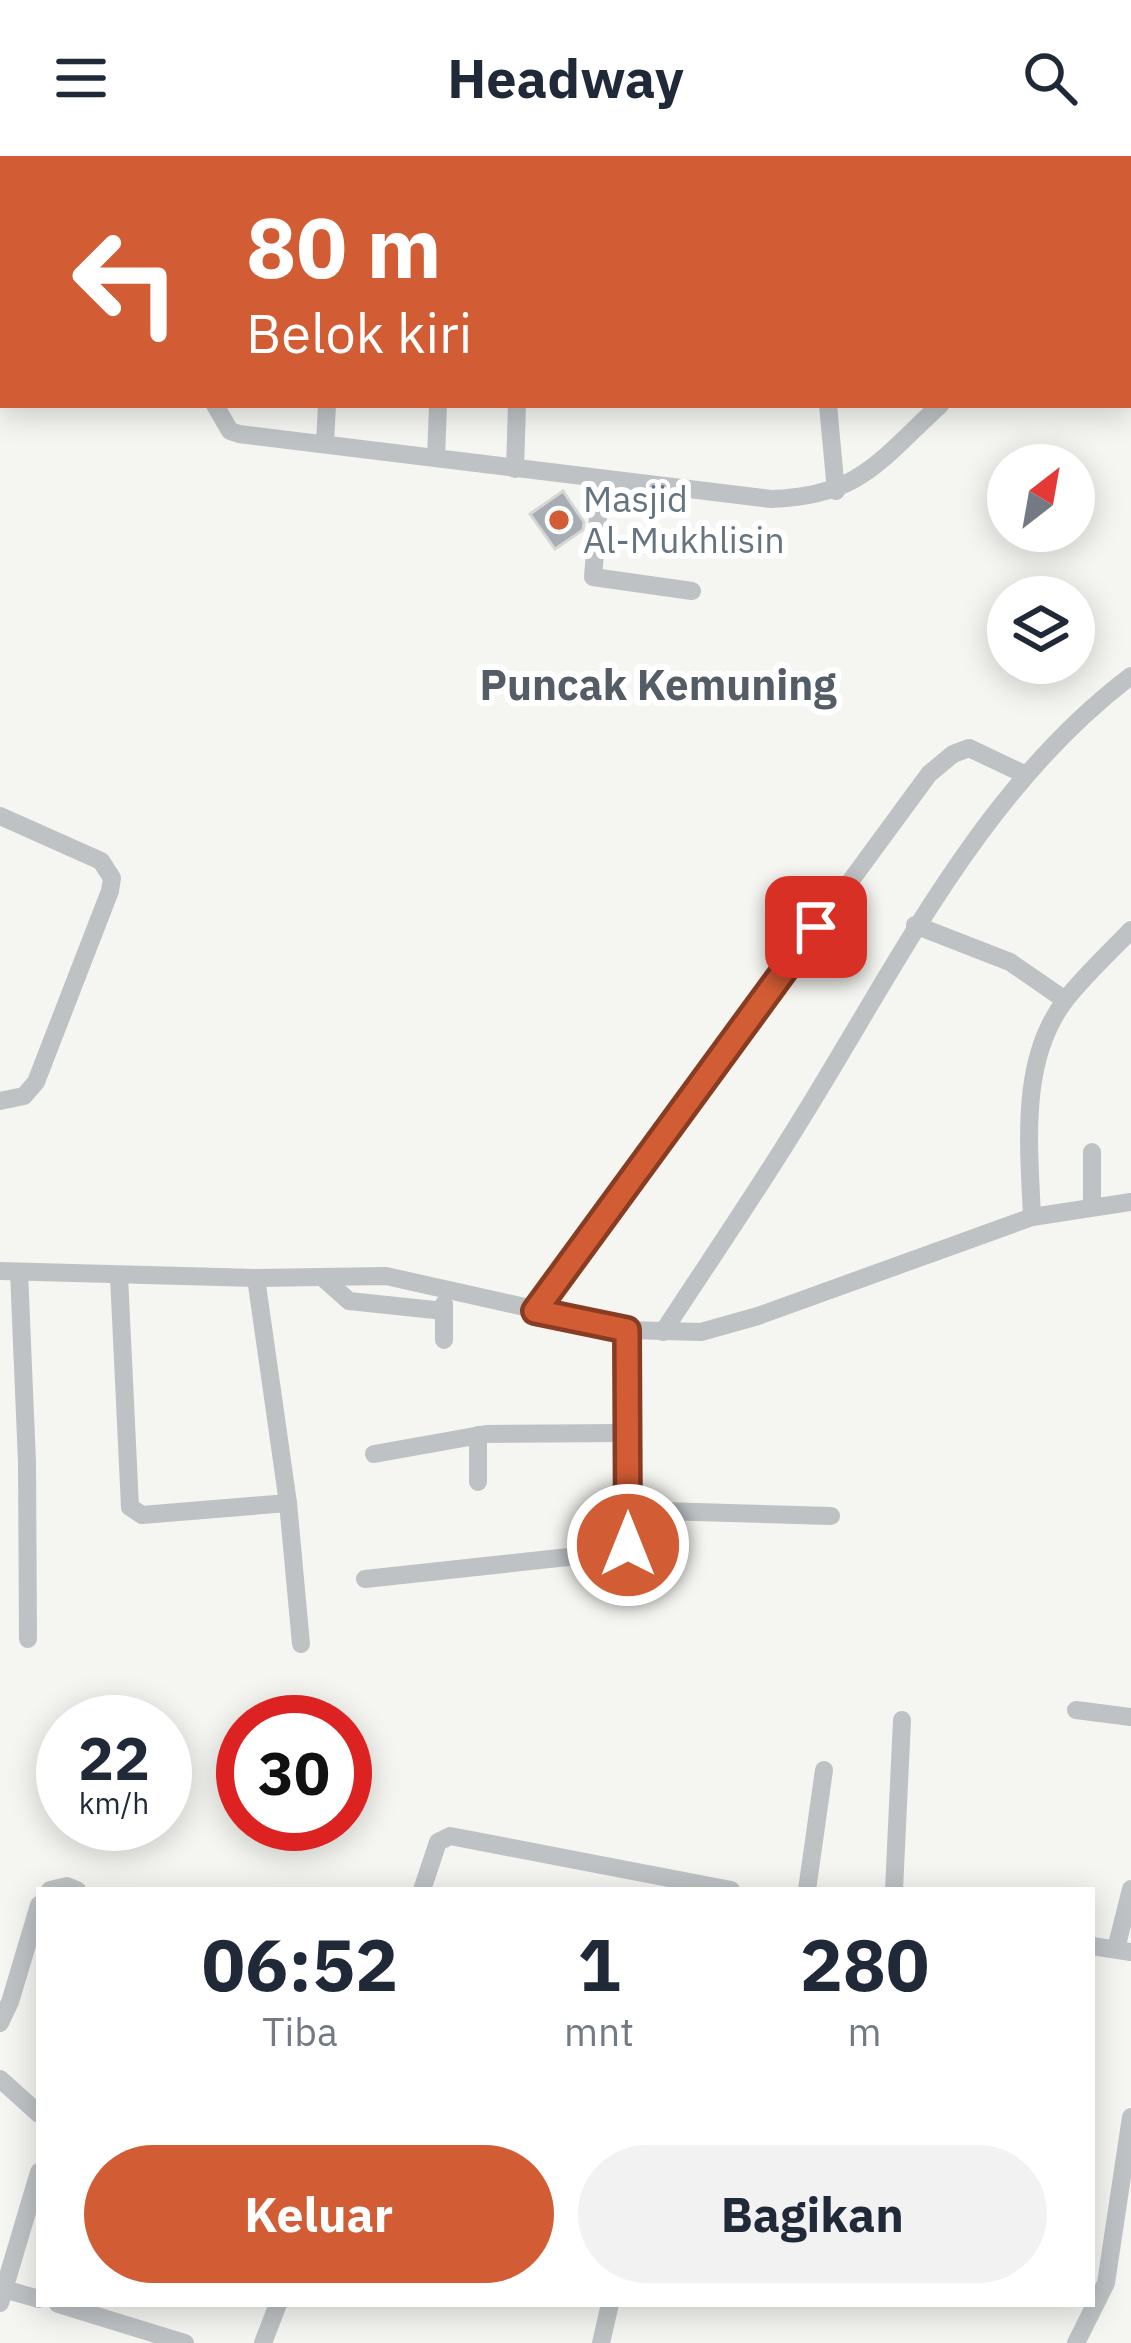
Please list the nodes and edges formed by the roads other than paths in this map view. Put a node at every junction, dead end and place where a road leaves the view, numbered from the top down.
1 (217, 408) edge
2 (327, 408) edge
3 (438, 408) edge
4 (517, 408) edge
5 (828, 408) edge
6 (937, 408) edge
7 (325, 443) junction
8 (436, 458) junction
9 (515, 469) junction
10 (601, 481) junction
11 (836, 491) junction
12 (692, 591) dead end
13 (1131, 676) edge
14 (1026, 775) junction
15 (0, 816) edge
16 (915, 925) junction
17 (1131, 929) edge
18 (1065, 1000) junction
19 (0, 1100) edge
20 (1092, 1152) dead end
21 (1131, 1202) edge
22 (1092, 1207) junction
23 (1032, 1216) junction
24 (10, 1271) edge
25 (118, 1276) junction
26 (322, 1276) junction
27 (256, 1278) junction
28 (446, 1287) junction
29 (444, 1311) junction
30 (535, 1311) junction
31 (627, 1330) junction
32 (663, 1332) junction
33 (444, 1340) dead end
34 (627, 1433) junction
35 (478, 1435) junction
36 (374, 1454) dead end
37 (478, 1482) dead end
38 (288, 1503) junction
39 (627, 1510) junction
40 (831, 1516) dead end
41 (365, 1579) dead end
42 (28, 1639) dead end
43 (301, 1644) dead end
44 (1076, 1710) dead end
45 (1131, 1717) edge
46 (902, 1720) dead end
47 (824, 1770) dead end
48 (423, 1887) edge
49 (711, 1887) edge
50 (807, 1887) edge
51 (894, 1887) edge
52 (1131, 1889) edge
53 (36, 1915) edge
54 (1124, 1951) edge
55 (0, 2023) edge
56 (0, 2079) edge
57 (36, 2111) edge
58 (1131, 2117) edge
59 (36, 2182) edge
60 (2, 2296) edge
61 (36, 2299) edge
62 (1095, 2305) edge
63 (65, 2307) edge
64 (277, 2307) edge
65 (609, 2307) edge
66 (1094, 2307) edge
67 (132, 2334) edge
68 (185, 2343) edge
69 (263, 2343) edge
70 (601, 2343) edge
71 (1076, 2343) edge

1 - 7 street
2 - 7 street
3 - 8 street
4 - 9 street
5 - 11 street
6 - 11 street
7 - 8 street
8 - 9 street
9 - 10 street
10 - 11 street
10 - 12 street
13 - 14 street
14 - 16 street
14 - 30 street
15 - 19 street
16 - 18 street
16 - 32 street
17 - 18 street
18 - 23 street
20 - 22 street
21 - 22 street
22 - 23 street
23 - 32 street
24 - 25 street
24 - 42 street
25 - 27 street
25 - 38 street
26 - 27 street
26 - 28 street
26 - 29 street
27 - 38 street
28 - 29 street
28 - 30 street
29 - 33 street
30 - 31 street
31 - 32 street
31 - 34 street
34 - 35 street
34 - 39 street
35 - 36 street
35 - 37 street
38 - 43 street
39 - 40 street
39 - 41 street
44 - 45 street
46 - 51 street
47 - 50 street
48 - 49 street
52 - 54 street
53 - 55 street
56 - 57 street
58 - 62 street
59 - 60 street
60 - 61 street
63 - 67 street
64 - 69 street
65 - 70 street
66 - 71 street
67 - 68 street

